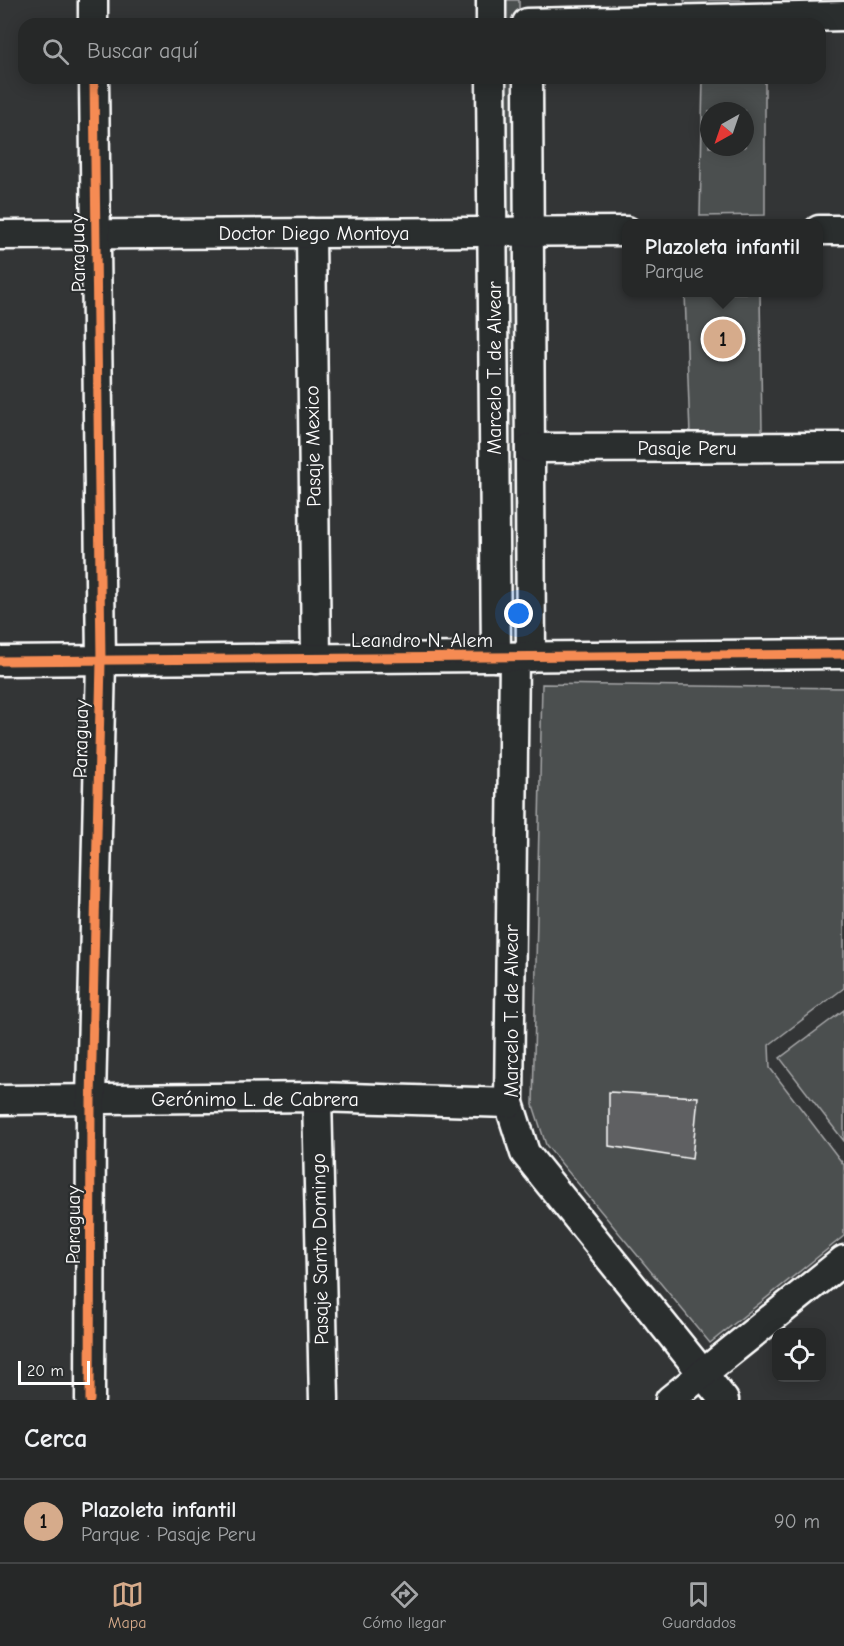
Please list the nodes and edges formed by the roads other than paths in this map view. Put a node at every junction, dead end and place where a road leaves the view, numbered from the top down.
1 (93, 0) edge
2 (491, 0) edge
3 (527, 16) edge
4 (844, 16) edge
5 (93, 18) edge
6 (491, 18) edge
7 (94, 84) edge
8 (491, 84) edge
9 (528, 84) edge
10 (823, 230) edge
11 (844, 230) edge
12 (529, 231) junction
13 (622, 231) edge
14 (493, 232) junction
15 (311, 233) junction
16 (96, 234) junction
17 (0, 235) edge
18 (844, 447) edge
19 (530, 448) junction
20 (844, 654) edge
21 (514, 657) junction
22 (316, 658) junction
23 (0, 661) edge
24 (101, 661) junction
25 (317, 1097) junction
26 (0, 1100) edge
27 (91, 1100) junction
28 (509, 1102) junction
29 (844, 1260) edge
30 (703, 1373) junction
31 (90, 1400) edge
32 (324, 1400) edge
33 (670, 1400) edge
34 (724, 1400) edge

1 - 5 street
2 - 6 street
3 - 4 street
7 - 16 street, Paraguay
8 - 14 street, Marcelo T. de Alvear
9 - 12 street, Marcelo T. de Alvear
10 - 11 street
12 - 13 street, Doctor Diego Montoya
12 - 14 street, Doctor Diego Montoya
12 - 19 street, Marcelo T. de Alvear
14 - 15 street, Doctor Diego Montoya
14 - 21 street, Marcelo T. de Alvear
15 - 16 street, Doctor Diego Montoya
15 - 22 street, Pasaje Mexico
16 - 17 street, Doctor Diego Montoya
16 - 24 street, Paraguay
18 - 19 street, Pasaje Peru
19 - 21 street, Marcelo T. de Alvear
20 - 21 street, Leandro N. Alem
21 - 22 street, Leandro N. Alem
21 - 28 street, Marcelo T. de Alvear
22 - 24 street, Leandro N. Alem
23 - 24 street, Leandro N. Alem
24 - 27 street, Paraguay
25 - 27 street, Gerónimo L. de Cabrera
25 - 28 street, Gerónimo L. de Cabrera
25 - 32 street, Pasaje Santo Domingo
26 - 27 street, Gerónimo L. de Cabrera
27 - 31 street, Paraguay
28 - 30 street, Marcelo T. de Alvear
29 - 30 street
30 - 33 street
30 - 34 street, Marcelo T. de Alvear

